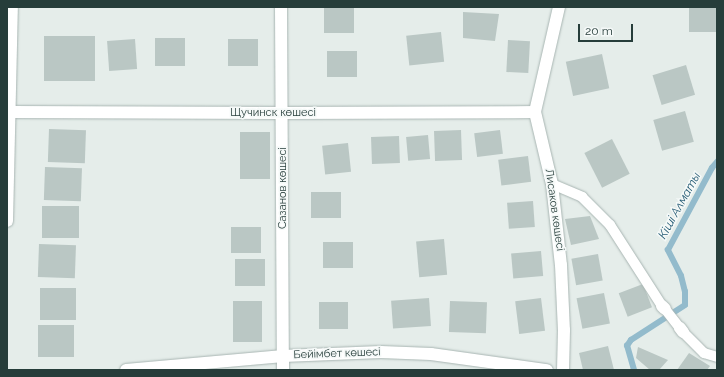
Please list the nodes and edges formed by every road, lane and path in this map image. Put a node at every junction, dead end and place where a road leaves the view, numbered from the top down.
1 (12, 7) edge
2 (281, 7) edge
3 (559, 7) edge
4 (11, 112) junction
5 (534, 112) junction
6 (282, 114) junction
7 (552, 184) junction
8 (7, 221) edge
9 (283, 356) junction
10 (717, 357) edge
11 (126, 370) edge
12 (283, 370) edge
13 (547, 370) edge
14 (563, 370) edge

1 - 4 street
2 - 6 street, Сазанов көшесі
3 - 5 street, Лисаков көшесі
4 - 6 street, Щучинск көшесі
4 - 8 street
5 - 6 street, Щучинск көшесі
5 - 7 street, Лисаков көшесі
6 - 9 street, Сазанов көшесі
7 - 10 lane
7 - 14 street, Лисаков көшесі
9 - 11 street, Бейімбет көшесі
9 - 12 street, Сазанов көшесі
9 - 13 street, Бейімбет көшесі

